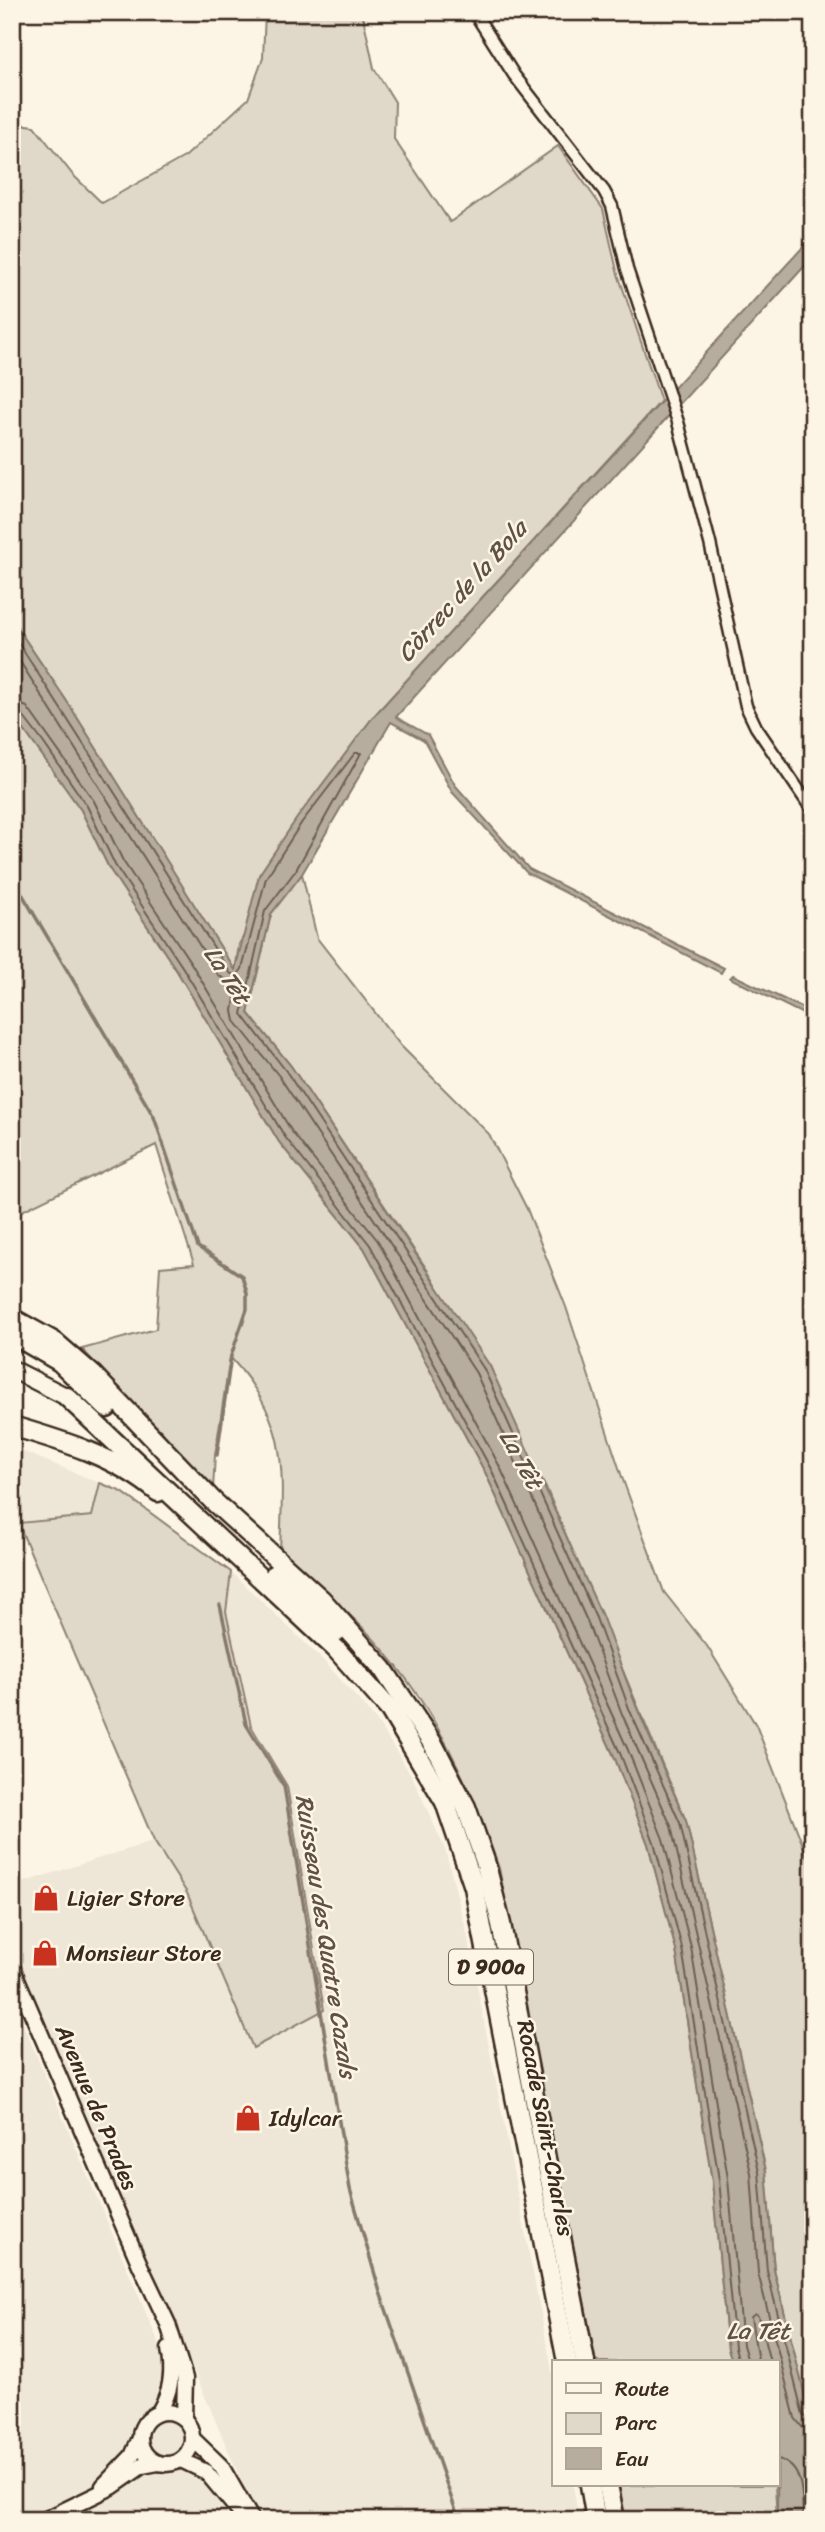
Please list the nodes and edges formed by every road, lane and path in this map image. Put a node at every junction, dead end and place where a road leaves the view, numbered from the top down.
1 (474, 12) edge
2 (813, 811) edge
3 (12, 1318) edge
4 (12, 1334) edge
5 (12, 1369) edge
6 (67, 1397) junction
7 (12, 1426) edge
8 (306, 1621) junction
9 (371, 1654) junction
10 (417, 1719) junction
11 (12, 1967) edge
12 (18, 1997) edge
13 (140, 2265) junction
14 (567, 2360) edge
15 (585, 2360) edge
16 (159, 2412) junction
17 (184, 2418) junction
18 (140, 2438) junction
19 (193, 2439) junction
20 (181, 2460) junction
21 (158, 2463) junction
22 (590, 2486) edge
23 (608, 2486) edge
24 (98, 2493) junction
25 (44, 2520) edge
26 (244, 2520) edge
27 (252, 2520) edge
28 (596, 2520) edge
29 (615, 2520) edge

1 - 2 street
3 - 9 highway
4 - 9 highway
5 - 6 main road, D 900a
6 - 8 highway, D 900a
6 - 10 highway, D 900a
7 - 8 highway
8 - 14 highway, Rocade Saint-Charles / D 900a
9 - 10 highway
10 - 15 highway, Rocade Saint-Charles / D 900a
11 - 12 main road, Avenue de Prades
12 - 13 main road, Avenue de Prades
13 - 16 main road, Avenue de Prades
13 - 17 main road, Avenue de Prades
16 - 17 main road
16 - 18 main road
17 - 19 main road
18 - 21 main road
18 - 24 main road
19 - 20 main road
19 - 27 main road
20 - 21 main road
20 - 26 main road
21 - 24 main road
22 - 28 highway
23 - 29 highway
24 - 25 main road

